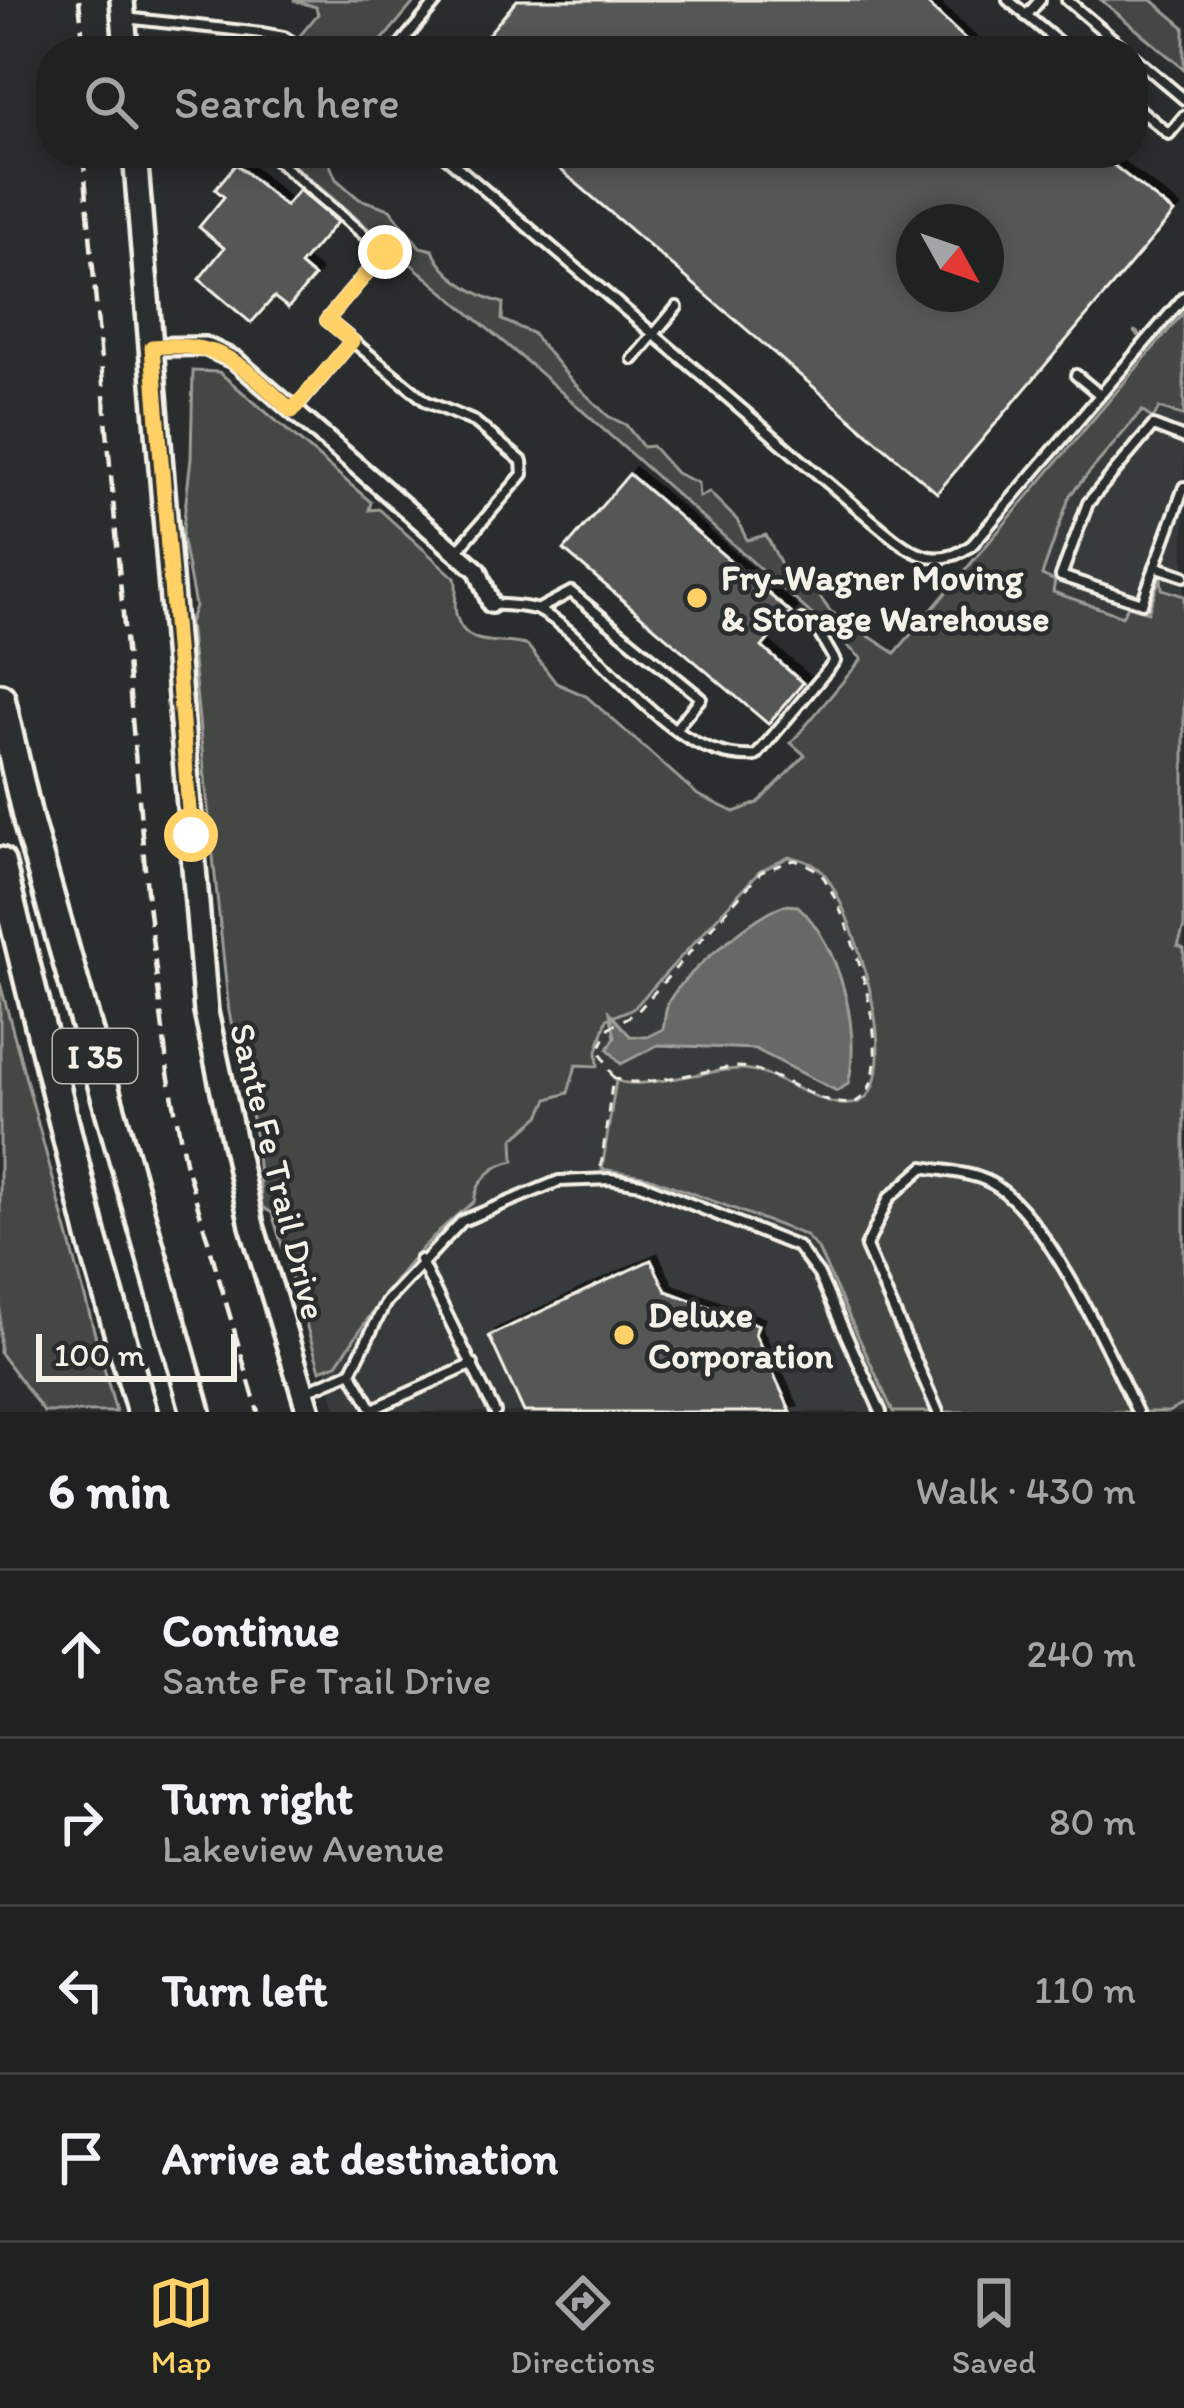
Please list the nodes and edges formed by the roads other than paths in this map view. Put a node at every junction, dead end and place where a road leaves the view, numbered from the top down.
1 (438, 0) edge
2 (1008, 0) edge
3 (1040, 0) edge
4 (1067, 0) edge
5 (123, 9) edge
6 (1026, 16) junction
7 (274, 36) edge
8 (407, 36) edge
9 (1051, 36) edge
10 (1110, 36) edge
11 (1148, 68) edge
12 (1184, 99) edge
13 (1148, 116) edge
14 (1184, 116) edge
15 (136, 168) edge
16 (286, 168) edge
17 (459, 168) edge
18 (1184, 297) edge
19 (677, 308) dead end
20 (654, 334) junction
21 (352, 341) junction
22 (152, 347) junction
23 (633, 358) dead end
24 (1076, 375) dead end
25 (1099, 394) junction
26 (292, 411) junction
27 (1184, 438) edge
28 (1184, 487) edge
29 (457, 551) junction
30 (1155, 566) junction
31 (1184, 576) edge
32 (491, 604) joint
33 (538, 610) junction
34 (802, 620) dead end
35 (0, 698) edge
36 (676, 728) junction
37 (0, 862) edge
38 (420, 1260) junction
39 (473, 1364) junction
40 (351, 1372) junction
41 (306, 1402) edge
42 (374, 1411) edge
43 (142, 1412) edge
44 (196, 1412) edge
45 (495, 1412) edge
46 (881, 1412) edge
47 (938, 1412) edge
48 (1137, 1412) edge

1 - 8 lane
2 - 6 lane
3 - 6 lane
4 - 10 lane
5 - 7 lane
6 - 9 lane
11 - 12 lane
13 - 14 lane
15 - 22 main road, Sante Fe Trail Drive
16 - 21 lane
17 - 20 lane
18 - 25 lane
19 - 20 lane
20 - 23 lane
20 - 25 lane
21 - 26 lane
21 - 29 lane
22 - 26 street
22 - 41 main road, Sante Fe Trail Drive
24 - 25 lane
26 - 29 street
27 - 30 lane
28 - 30 lane
29 - 32 street
30 - 31 lane
32 - 33 lane
33 - 36 lane
33 - 36 lane
34 - 36 lane
35 - 44 highway, I 35
37 - 43 highway, I 35
38 - 39 lane
38 - 40 lane
38 - 46 lane
39 - 42 lane
39 - 45 lane
40 - 41 lane
40 - 42 lane
47 - 48 lane

